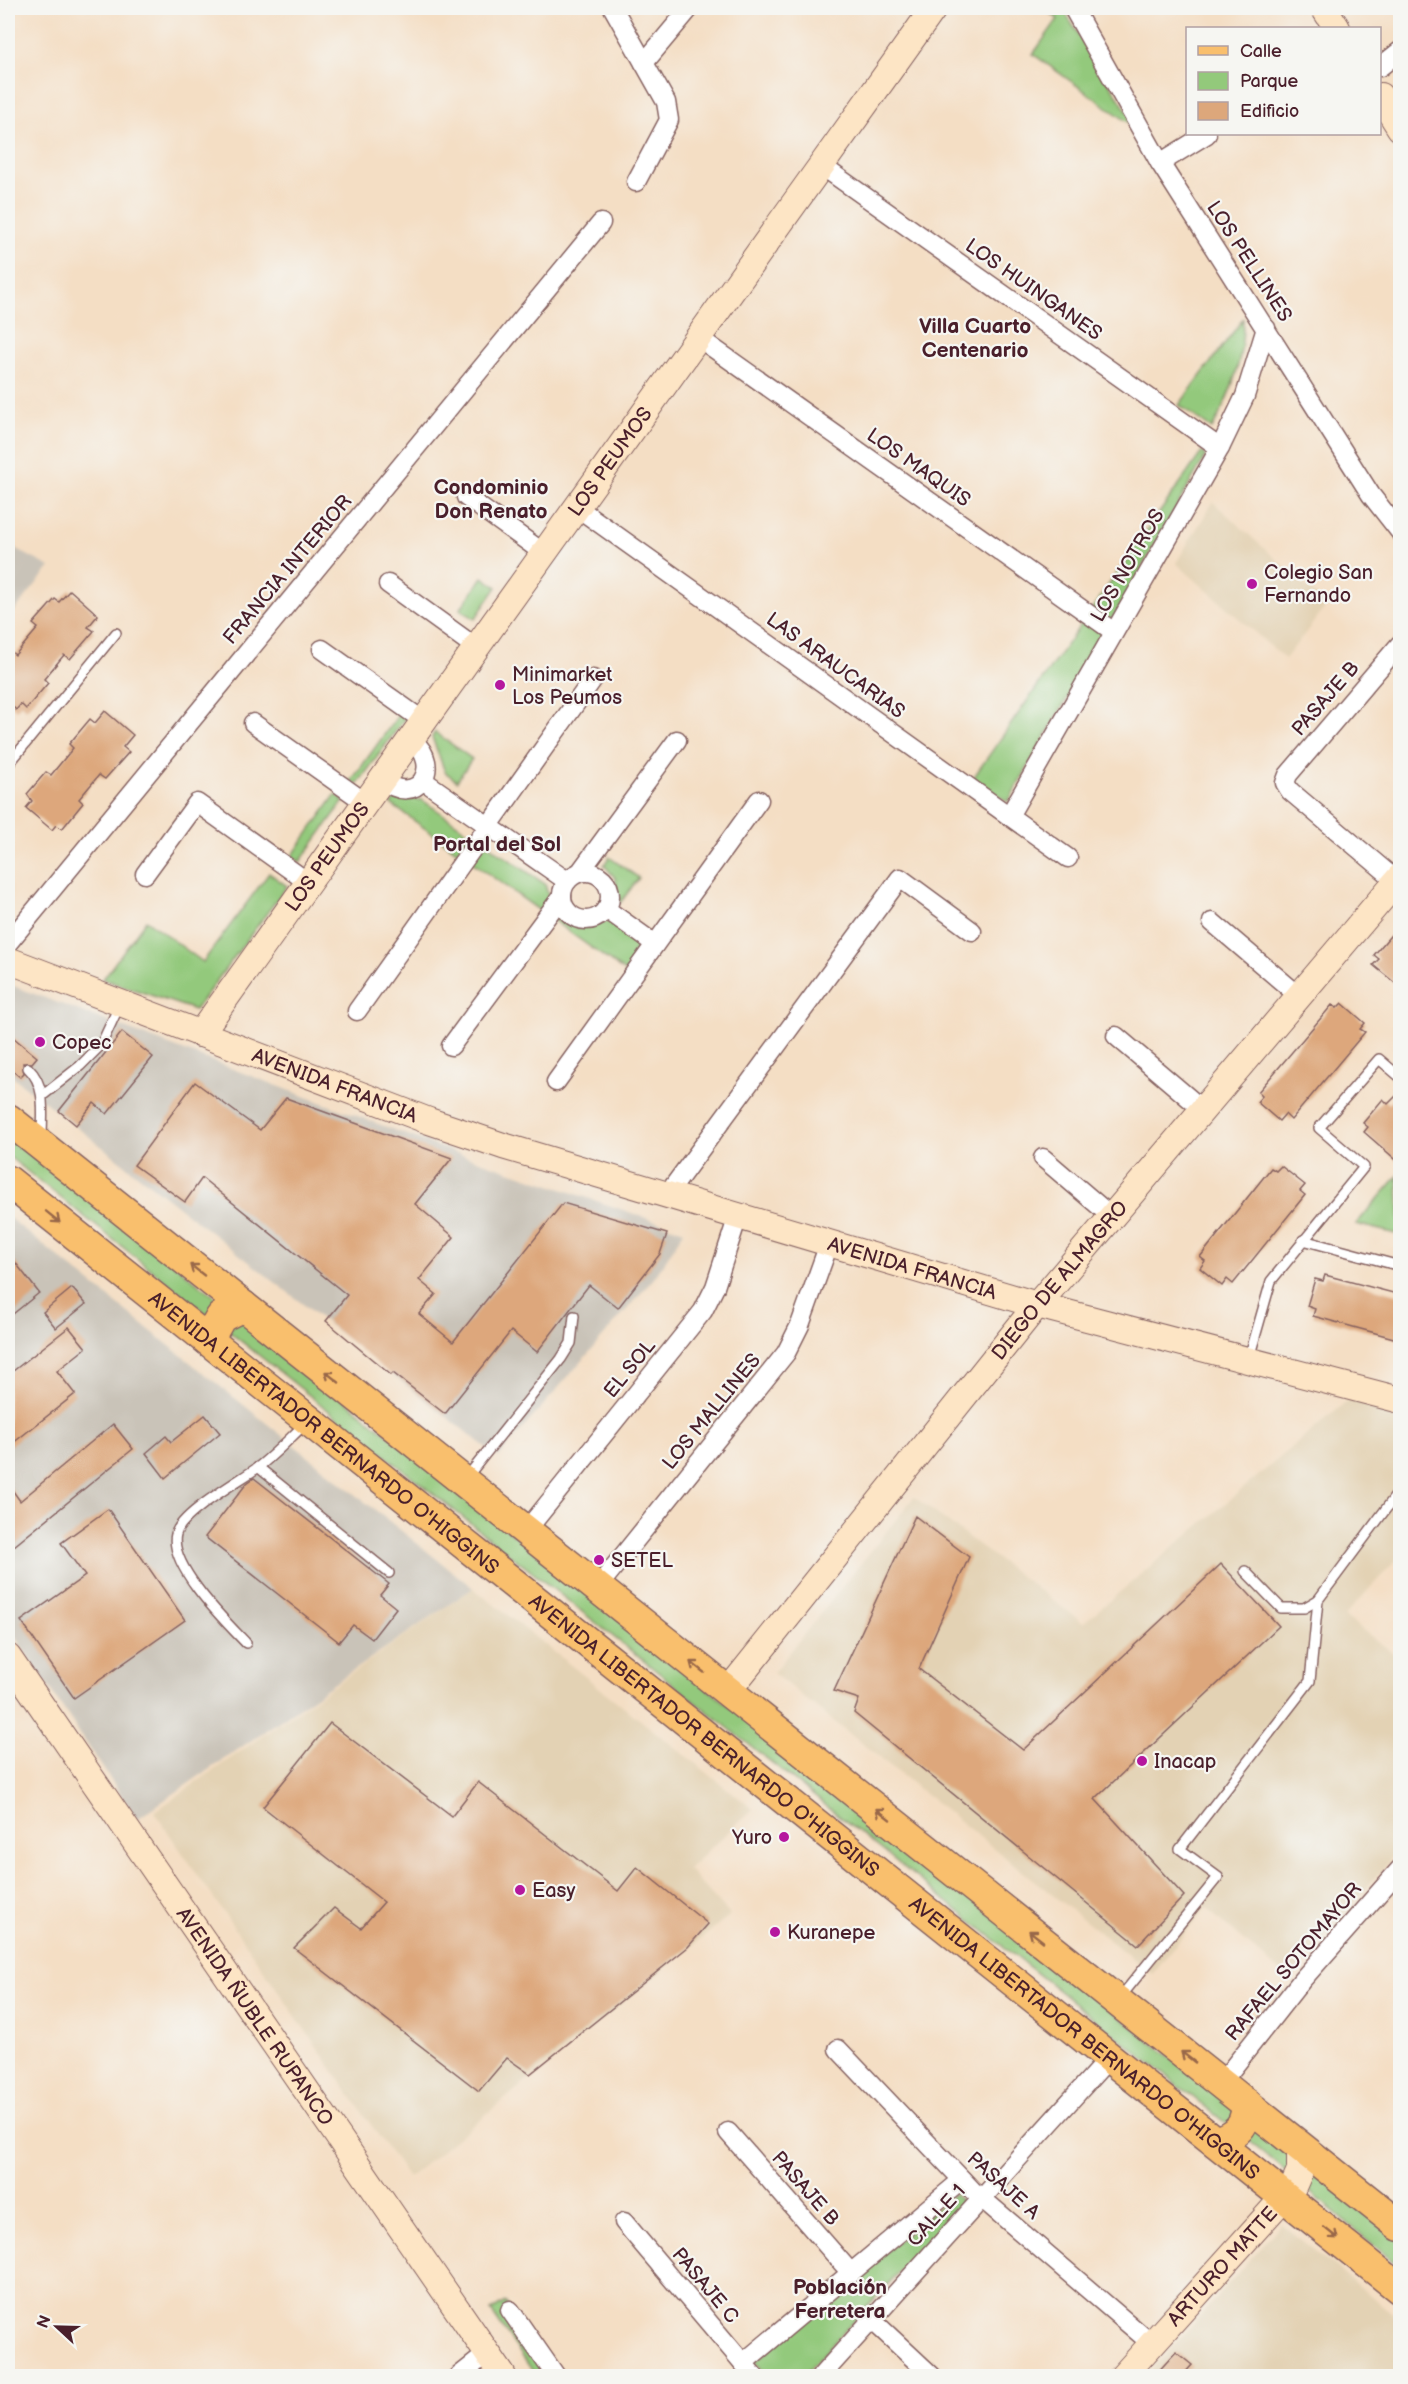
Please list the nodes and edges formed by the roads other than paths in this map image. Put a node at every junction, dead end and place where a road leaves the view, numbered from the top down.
1 (613, 8) edge
2 (690, 8) edge
3 (934, 8) edge
4 (1073, 8) edge
5 (1323, 8) edge
6 (1336, 27) edge
7 (1401, 51) edge
8 (644, 63) junction
9 (1381, 67) edge
10 (1381, 98) edge
11 (1401, 128) edge
12 (1205, 135) edge
13 (1160, 163) junction
14 (822, 166) junction
15 (636, 182) dead end
16 (601, 224) dead end
17 (1266, 328) junction
18 (699, 338) junction
19 (1220, 448) junction
20 (466, 497) dead end
21 (578, 508) junction
22 (1401, 532) edge
23 (545, 554) junction
24 (388, 585) dead end
25 (1114, 632) junction
26 (116, 633) dead end
27 (1401, 644) edge
28 (322, 649) dead end
29 (478, 649) junction
30 (593, 679) dead end
31 (253, 723) dead end
32 (418, 731) junction
33 (677, 740) dead end
34 (8, 765) edge
35 (383, 780) junction
36 (424, 781) junction
37 (759, 800) dead end
38 (366, 803) junction
39 (1009, 816) junction
40 (489, 826) junction
41 (1068, 858) dead end
42 (145, 874) dead end
43 (1399, 879) edge
44 (309, 883) junction
45 (570, 883) junction
46 (606, 909) junction
47 (1212, 922) dead end
48 (972, 931) dead end
49 (8, 943) edge
50 (655, 944) junction
51 (8, 960) edge
52 (1299, 996) junction
53 (121, 1004) junction
54 (357, 1011) dead end
55 (200, 1034) junction
56 (1116, 1036) dead end
57 (451, 1046) dead end
58 (28, 1068) dead end
59 (1401, 1077) edge
60 (556, 1082) dead end
61 (42, 1096) junction
62 (1203, 1110) junction
63 (8, 1119) edge
64 (42, 1146) junction
65 (1043, 1158) dead end
66 (8, 1181) edge
67 (667, 1195) junction
68 (738, 1216) junction
69 (1112, 1217) junction
70 (1303, 1240) junction
71 (829, 1244) junction
72 (1401, 1266) edge
73 (1037, 1305) junction
74 (243, 1306) junction
75 (574, 1316) dead end
76 (207, 1340) junction
77 (1248, 1360) junction
78 (1401, 1400) edge
79 (309, 1420) junction
80 (258, 1467) junction
81 (464, 1481) junction
82 (1401, 1490) edge
83 (526, 1531) junction
84 (1245, 1571) dead end
85 (389, 1573) dead end
86 (597, 1588) junction
87 (1317, 1600) junction
88 (246, 1643) dead end
89 (8, 1657) edge
90 (728, 1691) junction
91 (1401, 1869) edge
92 (1117, 2001) junction
93 (838, 2049) dead end
94 (1110, 2057) junction
95 (1221, 2083) junction
96 (1246, 2103) junction
97 (728, 2132) dead end
98 (1216, 2142) junction
99 (1300, 2146) junction
100 (962, 2180) junction
101 (1285, 2196) junction
102 (982, 2198) junction
103 (1399, 2221) edge
104 (624, 2222) dead end
105 (851, 2273) junction
106 (1401, 2289) edge
107 (510, 2310) dead end
108 (872, 2320) junction
109 (1152, 2344) junction
110 (488, 2354) junction
111 (749, 2370) edge
112 (459, 2376) edge
113 (503, 2376) edge
114 (556, 2376) edge
115 (821, 2376) edge
116 (932, 2376) edge
117 (1123, 2376) edge

1 - 8 street
2 - 8 street
3 - 14 street, LOS PEUMOS
4 - 13 street, LOS PELLINES
5 - 6 street
7 - 9 street
8 - 15 street
10 - 11 street
12 - 13 street
13 - 17 street, LOS PELLINES
14 - 18 street, LOS PEUMOS
14 - 19 street, LOS HUINGANES
16 - 49 street, FRANCIA INTERIOR
17 - 19 street, LOS NOTROS
17 - 22 street, LOS PELLINES
18 - 21 street, LOS PEUMOS
18 - 25 street, LOS MAQUIS
19 - 25 street, LOS NOTROS
20 - 23 street
21 - 23 street, LOS PEUMOS
21 - 39 street, LAS ARAUCARIAS
23 - 29 street, LOS PEUMOS
24 - 29 street
25 - 39 street, LOS NOTROS
26 - 34 lane
27 - 43 street, PASAJE B
28 - 32 street
29 - 32 street, LOS PEUMOS
30 - 40 street
31 - 38 street
32 - 35 street, LOS PEUMOS
32 - 36 street
33 - 45 street
35 - 36 street
35 - 38 street, LOS PEUMOS
36 - 40 street
37 - 50 street
38 - 44 street, LOS PEUMOS
39 - 41 street, LAS ARAUCARIAS
40 - 45 street
40 - 54 street
42 - 44 street
43 - 52 street, DIEGO DE ALMAGRO
44 - 55 street, LOS PEUMOS
45 - 46 street
45 - 46 street
45 - 57 street
46 - 50 street
47 - 52 street
48 - 67 street
50 - 60 street
51 - 53 street, AVENIDA FRANCIA
52 - 62 street, DIEGO DE ALMAGRO
53 - 55 street, AVENIDA FRANCIA
53 - 61 lane
55 - 67 street, AVENIDA FRANCIA
56 - 62 street
58 - 61 lane
59 - 70 lane
61 - 64 lane
62 - 69 street, DIEGO DE ALMAGRO
63 - 64 main road
74 -> 64 main road
65 - 69 street
66 -> 76 main road, AVENIDA LIBERTADOR BERNARDO O'HIGGINS
67 - 68 street, AVENIDA FRANCIA
68 - 71 street, AVENIDA FRANCIA
68 - 83 street, EL SOL
69 - 73 street, DIEGO DE ALMAGRO
70 - 72 lane
70 - 77 lane
71 - 73 street, AVENIDA FRANCIA
71 - 86 street, LOS MALLINES
73 - 77 street, AVENIDA FRANCIA
73 - 90 street, DIEGO DE ALMAGRO
74 - 76 main road
81 -> 74 main road
75 - 81 lane
76 - 79 main road, AVENIDA LIBERTADOR BERNARDO O'HIGGINS
77 - 78 street, AVENIDA FRANCIA
79 - 80 lane
79 - 94 main road, AVENIDA LIBERTADOR BERNARDO O'HIGGINS
80 - 85 lane
80 - 88 lane
81 - 83 main road
82 - 87 lane
83 - 86 main road
84 - 87 lane
90 -> 86 main road
87 - 92 lane
89 - 110 street, AVENIDA ÑUBLE RUPANCO
92 -> 90 main road
91 - 95 street, RAFAEL SOTOMAYOR
95 -> 92 main road
93 - 100 street, PASAJE A
94 - 98 main road, AVENIDA LIBERTADOR BERNARDO O'HIGGINS
94 - 102 street, CALLE 1
95 - 96 main road
96 - 98 main road
96 - 99 main road
97 - 105 street, PASAJE B
98 - 101 main road, AVENIDA LIBERTADOR BERNARDO O'HIGGINS
99 - 101 street, ARTURO MATTE
99 - 103 main road
100 - 102 street, PASAJE A
100 - 105 street, CALLE 1
101 -> 106 main road, AVENIDA LIBERTADOR BERNARDO O'HIGGINS
101 - 109 street, ARTURO MATTE
102 - 108 street, CALLE 1
102 - 109 street, PASAJE A
104 - 111 street, PASAJE C
105 - 111 street, CALLE 1
107 - 114 street
108 - 115 street, CALLE 1
108 - 116 street
109 - 117 street, ARTURO MATTE
110 - 112 street
110 - 113 street, AVENIDA ÑUBLE RUPANCO

